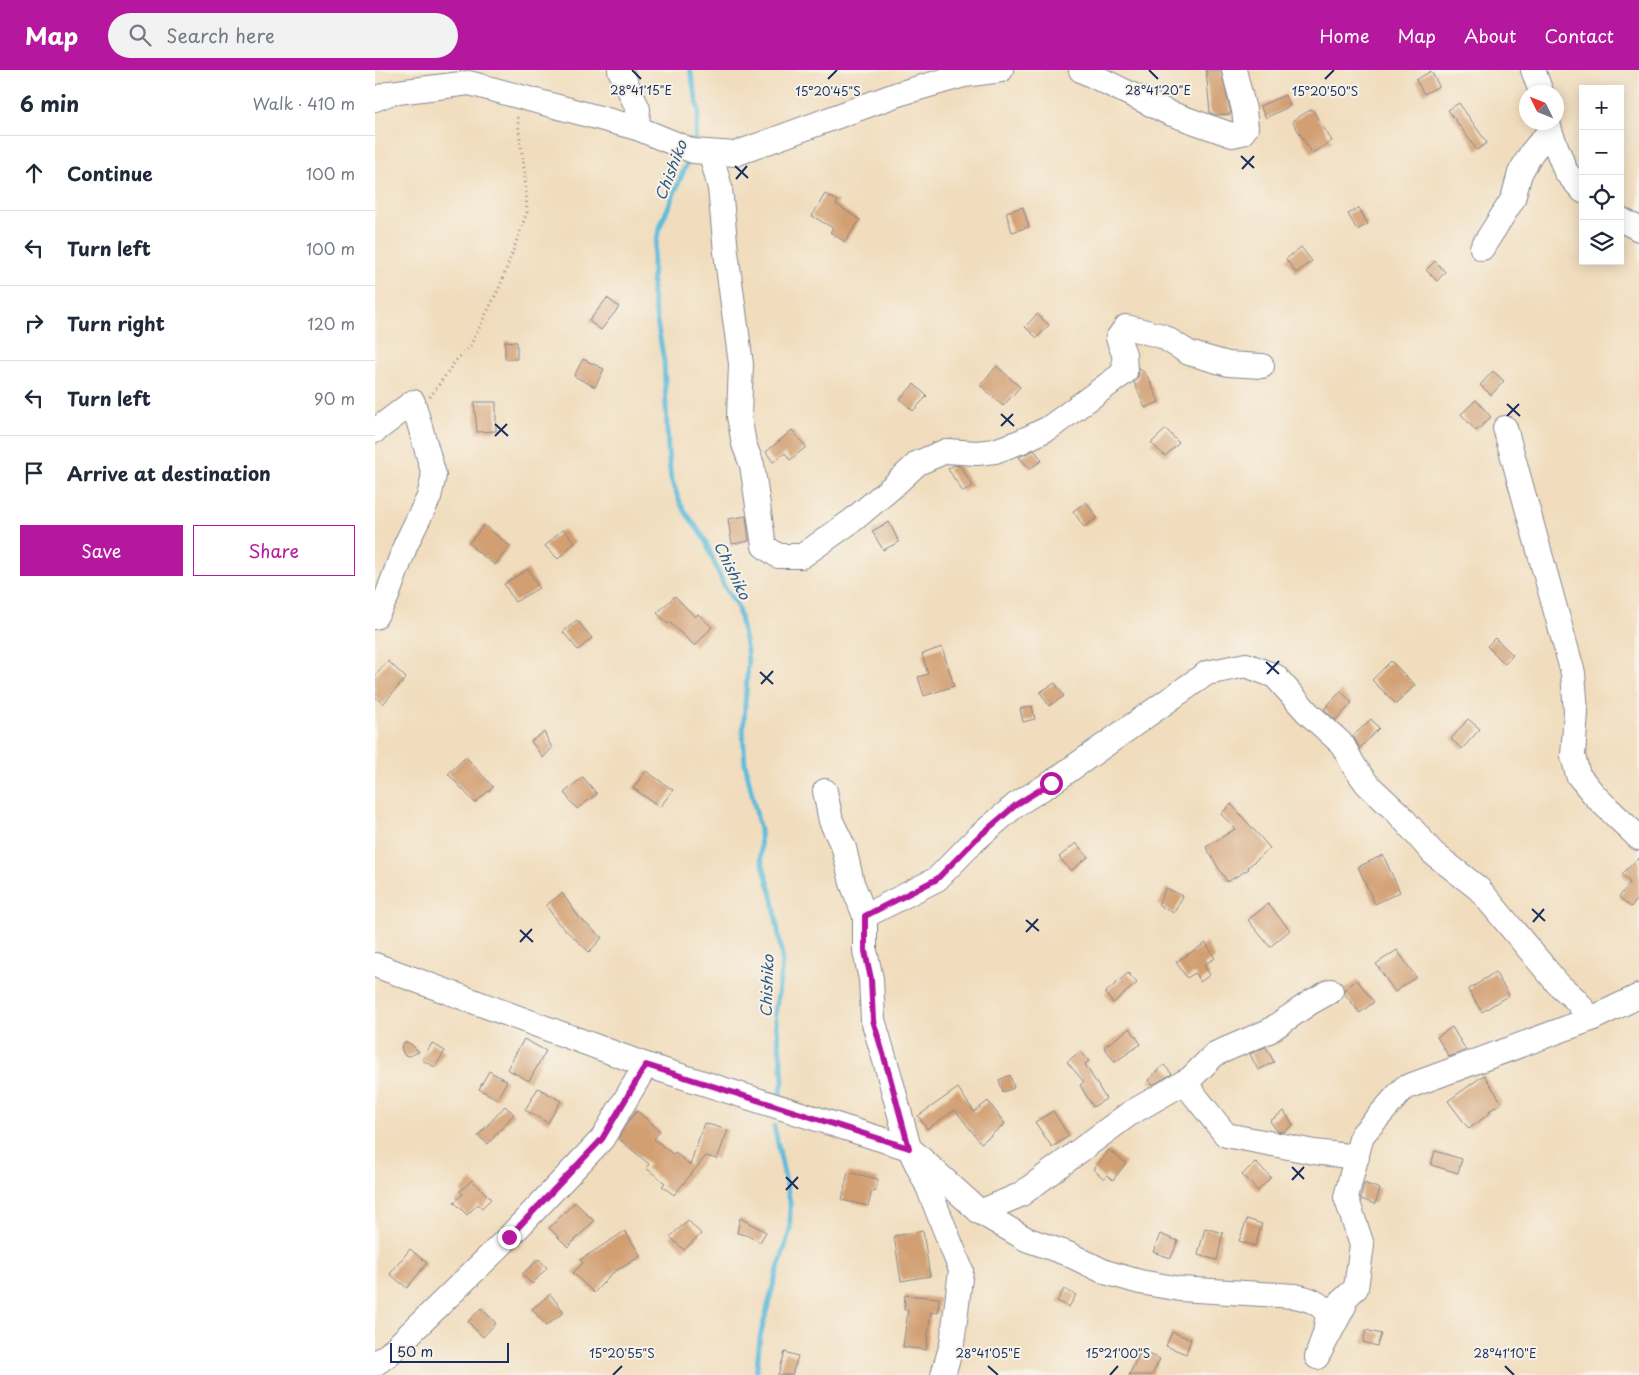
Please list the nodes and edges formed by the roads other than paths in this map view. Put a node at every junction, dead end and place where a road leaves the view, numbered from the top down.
1 (620, 70) edge
2 (1001, 70) edge
3 (1081, 70) edge
4 (1234, 70) edge
5 (1533, 70) edge
6 (1538, 85) edge
7 (375, 99) edge
8 (637, 128) junction
9 (1547, 130) edge
10 (1550, 130) edge
11 (711, 154) junction
12 (1579, 187) edge
13 (1622, 220) edge
14 (1639, 229) edge
15 (1482, 248) dead end
16 (1262, 366) dead end
17 (1505, 428) dead end
18 (375, 431) edge
19 (375, 617) edge
20 (825, 791) dead end
21 (1639, 838) edge
22 (865, 916) junction
23 (375, 965) edge
24 (1331, 991) dead end
25 (1639, 996) edge
26 (1591, 1019) junction
27 (646, 1065) junction
28 (1184, 1082) junction
29 (909, 1148) junction
30 (1357, 1157) junction
31 (980, 1212) junction
32 (1328, 1314) junction
33 (375, 1364) edge
34 (943, 1375) edge
35 (1326, 1375) edge

1 - 8 street
2 - 11 street
3 - 4 street
5 - 6 street
7 - 8 street
8 - 11 street
9 - 15 street
10 - 12 street
11 - 16 street
13 - 14 street
17 - 21 street
18 - 19 street
20 - 22 street
22 - 26 street
22 - 29 street
23 - 27 street
24 - 28 street
25 - 26 street
26 - 30 street
27 - 29 street
27 - 33 street
28 - 30 street
28 - 31 street
29 - 31 street
29 - 34 street
30 - 32 street
31 - 32 street
32 - 35 street

